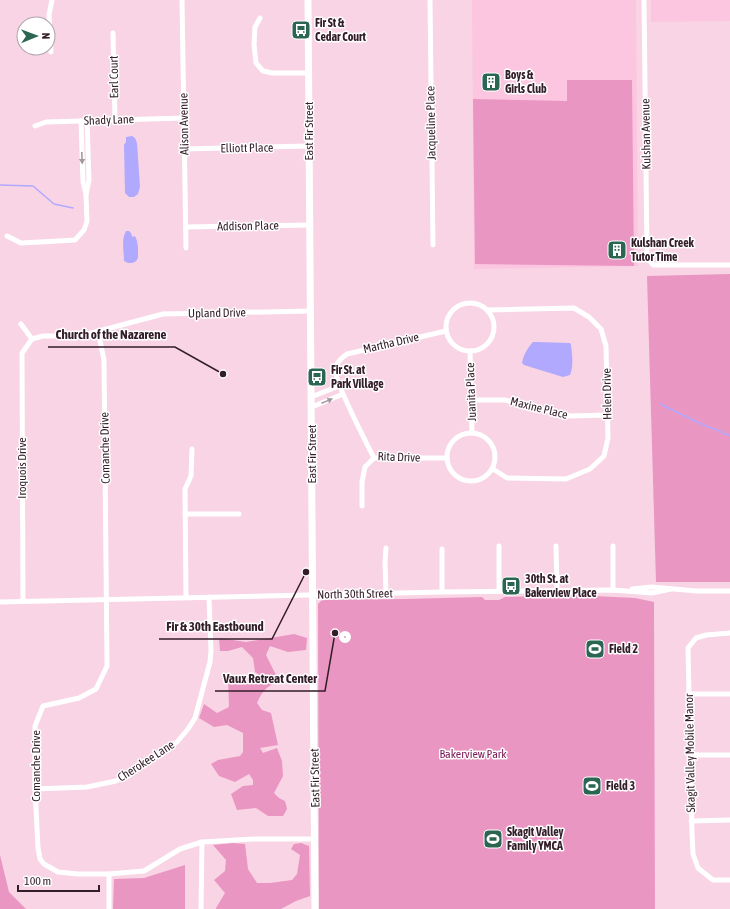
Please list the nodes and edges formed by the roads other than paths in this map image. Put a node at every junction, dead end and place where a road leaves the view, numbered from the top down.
1 (52, 0) edge
2 (182, 0) edge
3 (308, 0) edge
4 (430, 0) edge
5 (644, 0) edge
6 (49, 16) edge
7 (260, 18) dead end
8 (113, 33) dead end
9 (309, 73) junction
10 (184, 118) junction
11 (115, 120) junction
12 (81, 121) junction
13 (87, 121) junction
14 (35, 126) dead end
15 (309, 146) junction
16 (184, 149) junction
17 (86, 195) junction
18 (310, 225) junction
19 (186, 227) junction
20 (7, 236) dead end
21 (433, 245) dead end
22 (186, 248) dead end
23 (730, 265) edge
24 (488, 310) junction
25 (310, 311) junction
26 (21, 324) dead end
27 (446, 331) junction
28 (98, 332) junction
29 (32, 339) junction
30 (470, 351) junction
31 (339, 360) joint
32 (339, 386) junction
33 (343, 394) junction
34 (311, 397) junction
35 (471, 400) junction
36 (312, 407) junction
37 (607, 415) junction
38 (472, 432) junction
39 (192, 449) dead end
40 (374, 458) junction
41 (447, 458) junction
42 (493, 469) junction
43 (362, 506) dead end
44 (185, 514) junction
45 (239, 514) dead end
46 (499, 546) dead end
47 (556, 546) dead end
48 (613, 546) dead end
49 (386, 548) dead end
50 (442, 549) dead end
51 (557, 590) junction
52 (613, 590) junction
53 (500, 591) junction
54 (730, 591) edge
55 (442, 592) junction
56 (386, 593) junction
57 (313, 595) junction
58 (186, 597) junction
59 (209, 597) junction
60 (106, 600) junction
61 (23, 601) junction
62 (0, 602) edge
63 (730, 633) edge
64 (689, 694) junction
65 (730, 694) edge
66 (690, 755) junction
67 (730, 755) edge
68 (35, 789) junction
69 (730, 820) edge
70 (692, 821) junction
71 (315, 839) junction
72 (202, 842) junction
73 (109, 874) junction
74 (730, 880) edge
75 (109, 909) edge
76 (201, 909) edge
77 (315, 909) edge

1 - 6 street
2 - 10 street, Alison Avenue
3 - 9 street, East Fir Street
4 - 21 street, Jacqueline Place
5 - 23 street, Kulshan Avenue
7 - 9 street
8 - 11 street, Earl Court
9 - 15 street, East Fir Street
10 - 11 street, Shady Lane
10 - 16 street, Alison Avenue
11 - 13 street, Shady Lane
12 - 13 street, Shady Lane
12 - 14 street, Shady Lane
12 -> 17 street
13 - 17 street
15 - 16 street, Elliott Place
15 - 18 street, East Fir Street
16 - 19 street, Alison Avenue
17 - 20 street
18 - 19 street, Addison Place
18 - 25 street, East Fir Street
19 - 22 street, Alison Avenue
24 - 27 street
24 - 30 street
24 - 37 street, Helen Drive
25 - 28 street, Upland Drive
25 - 34 street, East Fir Street
26 - 29 street
27 - 30 street
27 - 31 street, Martha Drive
28 - 29 street, Upland Drive
28 - 60 street, Comanche Drive
29 - 61 street, Iroquois Drive
30 - 35 street, Juanita Place
31 - 32 street, Rita Drive
32 - 33 street, Rita Drive
32 - 34 street
36 -> 33 street
33 - 40 street, Rita Drive
34 - 36 street, East Fir Street
35 - 37 street, Maxine Place
35 - 38 street, Juanita Place
36 - 57 street, East Fir Street
37 - 42 street, Helen Drive
38 - 41 street
38 - 42 street
39 - 44 street
40 - 41 street, Rita Drive
40 - 43 street
41 - 42 street
44 - 45 street
44 - 58 street
46 - 53 street
47 - 51 street
48 - 52 street
49 - 56 street
50 - 55 street
51 - 52 street, North 30th Street
51 - 53 street, North 30th Street
52 - 54 street, North 30th Street
53 - 55 street, North 30th Street
55 - 56 street, North 30th Street
56 - 57 street, North 30th Street
57 - 59 street, North 30th Street
57 - 71 street, East Fir Street
58 - 59 street, North 30th Street
58 - 60 street, North 30th Street
59 - 68 street, Cherokee Lane
60 - 61 street, North 30th Street
60 - 68 street, Comanche Drive
61 - 62 street, North 30th Street
63 - 64 street, Skagit Valley Mobile Manor
64 - 65 street
64 - 66 street, Skagit Valley Mobile Manor
66 - 67 street
66 - 70 street, Skagit Valley Mobile Manor
68 - 73 street, Comanche Drive
69 - 70 street
70 - 74 street, Skagit Valley Mobile Manor
71 - 72 street, Comanche Drive
71 - 77 street, East Fir Street
72 - 73 street, Comanche Drive
72 - 76 street
73 - 75 street

